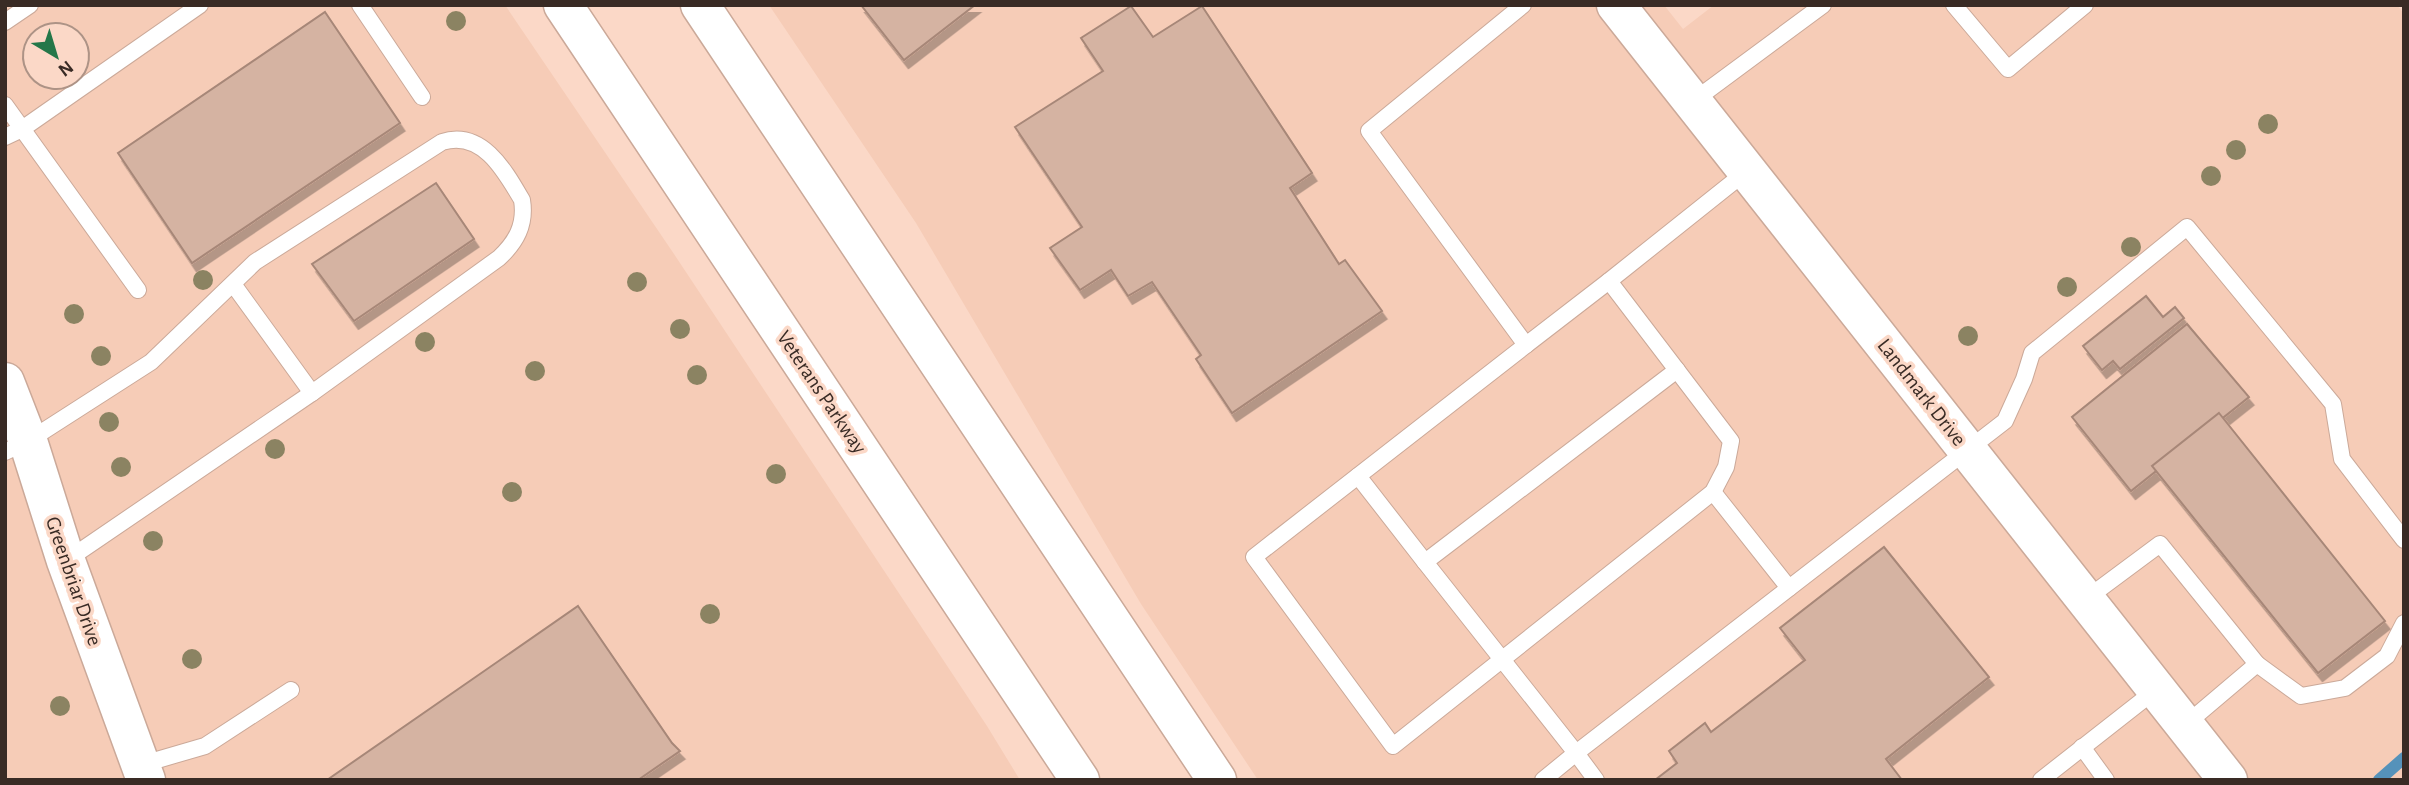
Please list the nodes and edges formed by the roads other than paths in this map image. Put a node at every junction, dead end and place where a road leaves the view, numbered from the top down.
1 (30, 5) edge
2 (200, 5) edge
3 (360, 5) edge
4 (564, 5) edge
5 (700, 5) edge
6 (1523, 5) edge
7 (1616, 5) edge
8 (1823, 5) edge
9 (1954, 5) edge
10 (2085, 5) edge
11 (5, 22) edge
12 (422, 97) dead end
13 (1692, 102) junction
14 (5, 105) edge
15 (22, 129) junction
16 (5, 137) edge
17 (1746, 171) junction
18 (1609, 281) junction
19 (233, 284) junction
20 (138, 290) dead end
21 (1526, 345) junction
22 (1677, 370) junction
23 (5, 382) edge
24 (312, 393) junction
25 (17, 446) edge
26 (1968, 450) junction
27 (1358, 476) junction
28 (1713, 492) junction
29 (2404, 540) edge
30 (66, 561) junction
31 (1425, 562) junction
32 (1789, 588) junction
33 (2085, 600) junction
34 (2404, 623) edge
35 (1502, 659) junction
36 (2257, 664) junction
37 (2157, 689) junction
38 (291, 690) dead end
39 (2185, 725) junction
40 (2082, 747) junction
41 (1576, 753) junction
42 (143, 773) edge
43 (1080, 780) edge
44 (1217, 780) edge
45 (1543, 780) edge
46 (1596, 780) edge
47 (2040, 780) edge
48 (2106, 780) edge
49 (2228, 780) edge

1 - 11 lane
2 - 15 lane
3 - 12 lane
4 - 43 main road, Veterans Parkway
5 - 44 main road
6 - 21 lane
7 - 13 main road, Landmark Drive
8 - 13 lane
9 - 10 lane
13 - 17 main road, Landmark Drive
14 - 15 lane
15 - 16 lane
15 - 20 lane
17 - 18 lane
17 - 26 main road, Landmark Drive
18 - 21 lane
18 - 22 lane
19 - 24 lane
19 - 24 lane
19 - 25 lane
21 - 27 lane
22 - 28 lane
22 - 31 lane
23 - 25 main road, Greenbriar Drive
24 - 30 lane
25 - 30 main road, Greenbriar Drive
26 - 29 lane
26 - 32 lane
26 - 33 main road, Landmark Drive
27 - 31 lane
27 - 35 lane
28 - 32 lane
28 - 35 lane
30 - 42 main road, Greenbriar Drive
31 - 35 lane
32 - 41 lane
33 - 36 lane
33 - 37 main road, Landmark Drive
34 - 36 lane
35 - 41 lane
36 - 39 lane
37 - 39 main road, Landmark Drive
37 - 40 lane
38 - 42 lane
39 - 49 main road, Landmark Drive
40 - 47 lane
40 - 48 lane
41 - 45 lane
41 - 46 lane

